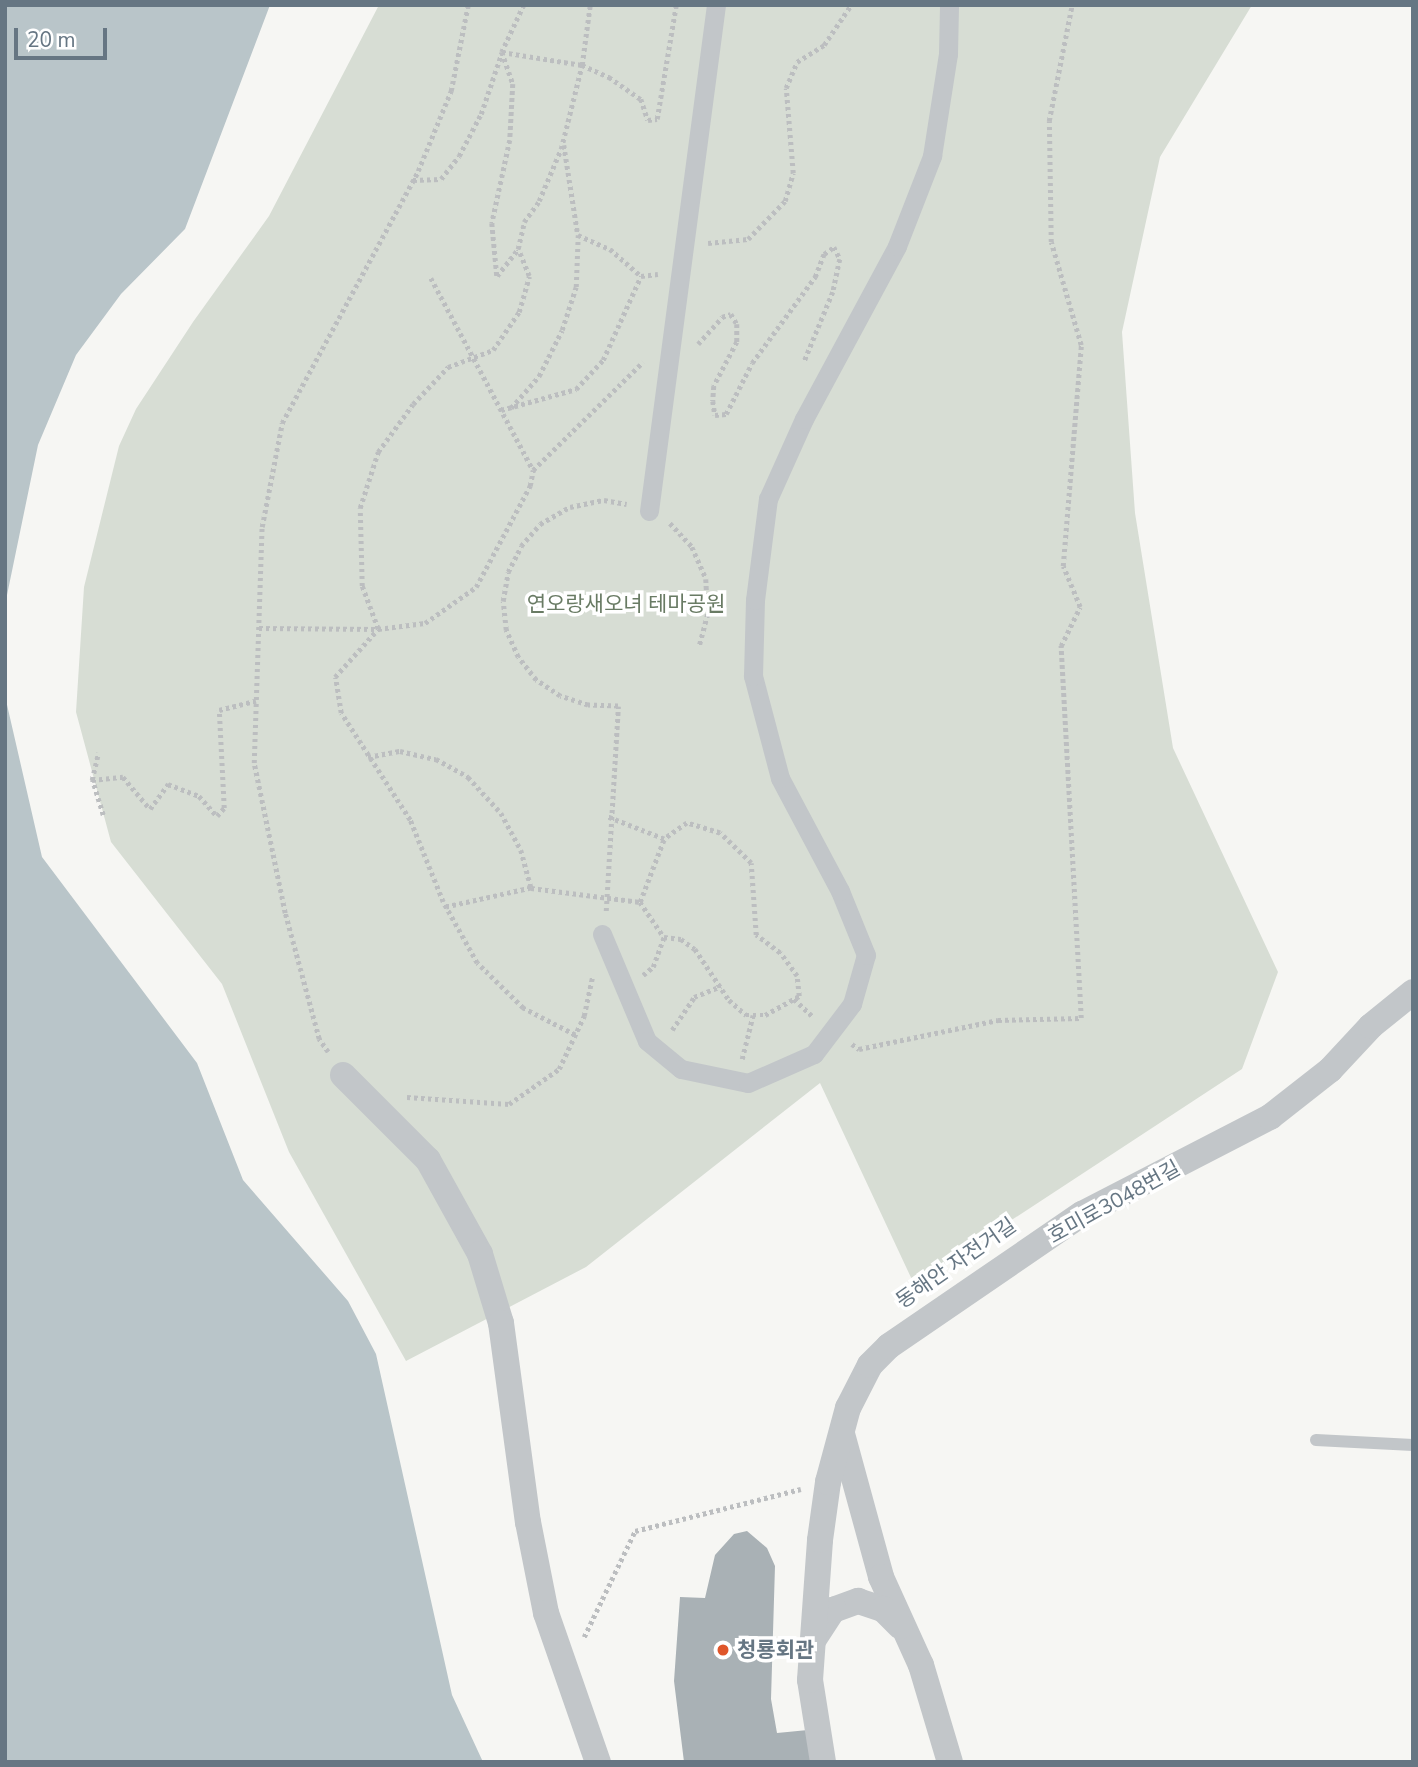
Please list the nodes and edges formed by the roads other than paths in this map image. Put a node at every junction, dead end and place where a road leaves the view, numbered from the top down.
1 (716, 5) edge
2 (948, 5) edge
3 (649, 512) road end
4 (602, 934) road end
5 (1413, 992) edge
6 (343, 1075) road end
7 (841, 1432) junction
8 (1316, 1440) dead end
9 (1413, 1445) edge
10 (812, 1642) junction
11 (911, 1642) junction
12 (598, 1762) edge
13 (823, 1762) edge
14 (950, 1762) edge

1 - 3 street
2 - 4 street
5 - 7 street, 호미로3048번길
6 - 12 street
7 - 10 street, 호미로3048번길
7 - 11 street
8 - 9 lane
10 - 11 street
10 - 13 street, 호미로3048번길
11 - 14 street

